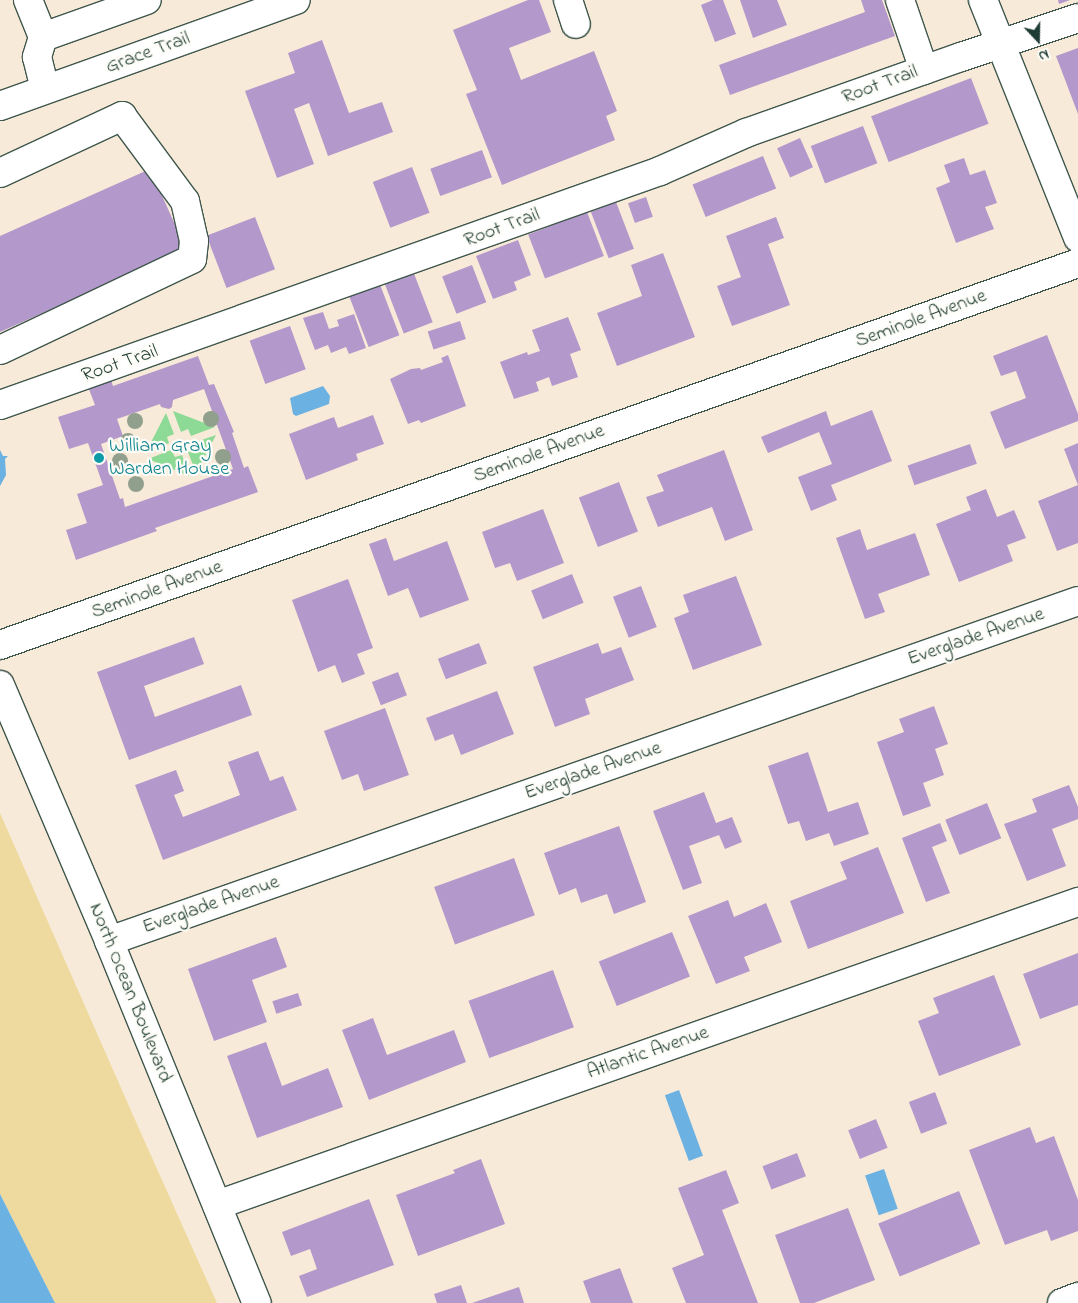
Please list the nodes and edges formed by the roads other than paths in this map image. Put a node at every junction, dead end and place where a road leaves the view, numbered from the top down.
1 (28, 0) edge
2 (147, 0) edge
3 (296, 0) edge
4 (900, 0) edge
5 (983, 0) edge
6 (1078, 18) edge
7 (42, 37) junction
8 (1001, 44) junction
9 (924, 70) junction
10 (45, 89) junction
11 (0, 106) edge
12 (0, 172) edge
13 (1078, 238) edge
14 (1078, 263) edge
15 (0, 350) edge
16 (0, 406) edge
17 (1078, 601) edge
18 (0, 646) edge
19 (0, 685) edge
20 (1078, 902) edge
21 (109, 941) junction
22 (217, 1205) junction
23 (1078, 1297) edge
24 (257, 1303) edge
25 (1062, 1303) edge

1 - 7 street
2 - 7 street
3 - 10 street, Grace Trail
4 - 9 street
5 - 8 street
6 - 8 street, Root Trail
7 - 10 street
8 - 9 street, Root Trail
8 - 13 street
9 - 16 street, Root Trail
10 - 11 street, Grace Trail
12 - 15 street
14 - 18 street, Seminole Avenue
17 - 21 street, Everglade Avenue
19 - 21 street, North Ocean Boulevard
20 - 22 street, Atlantic Avenue
21 - 22 street, North Ocean Boulevard
22 - 24 street, North Ocean Boulevard
23 - 25 street

